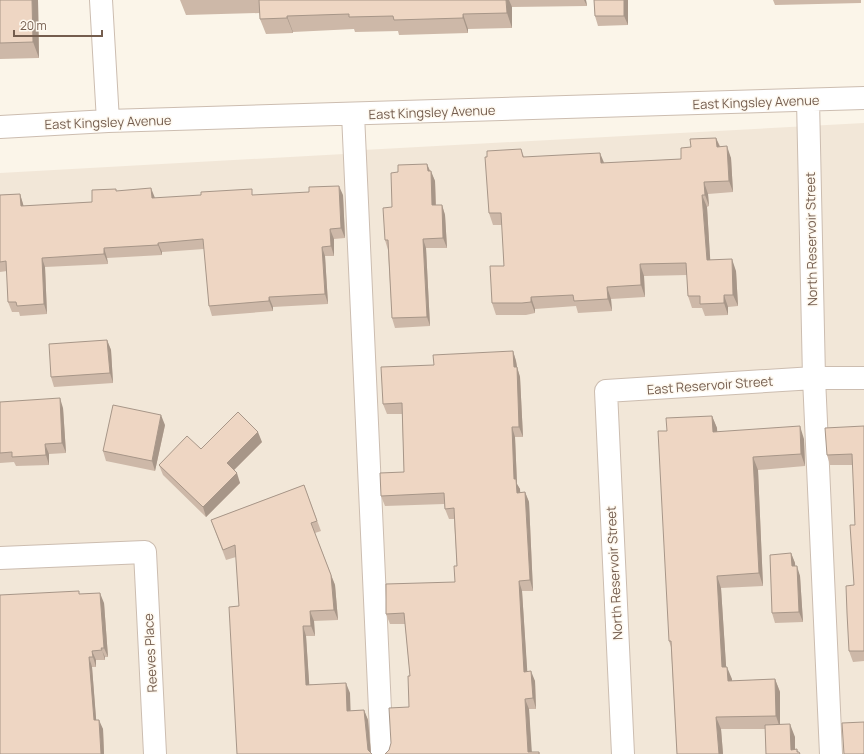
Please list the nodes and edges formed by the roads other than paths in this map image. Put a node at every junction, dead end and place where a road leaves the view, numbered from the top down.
1 (101, 0) edge
2 (864, 98) edge
3 (808, 100) junction
4 (352, 114) junction
5 (108, 121) junction
6 (0, 127) edge
7 (814, 378) junction
8 (864, 378) edge
9 (606, 391) joint
10 (0, 558) edge
11 (155, 754) edge
12 (382, 754) edge
13 (623, 754) edge
14 (831, 754) edge

1 - 5 street
2 - 3 street, East Kingsley Avenue
3 - 4 street, East Kingsley Avenue
3 - 7 street, North Reservoir Street
4 - 5 street, East Kingsley Avenue
4 - 12 street
5 - 6 street, East Kingsley Avenue
7 - 8 street, East Reservoir Street
7 - 9 street, East Reservoir Street
7 - 14 street, North Reservoir Street
9 - 13 street, North Reservoir Street
10 - 11 street, Reeves Place

